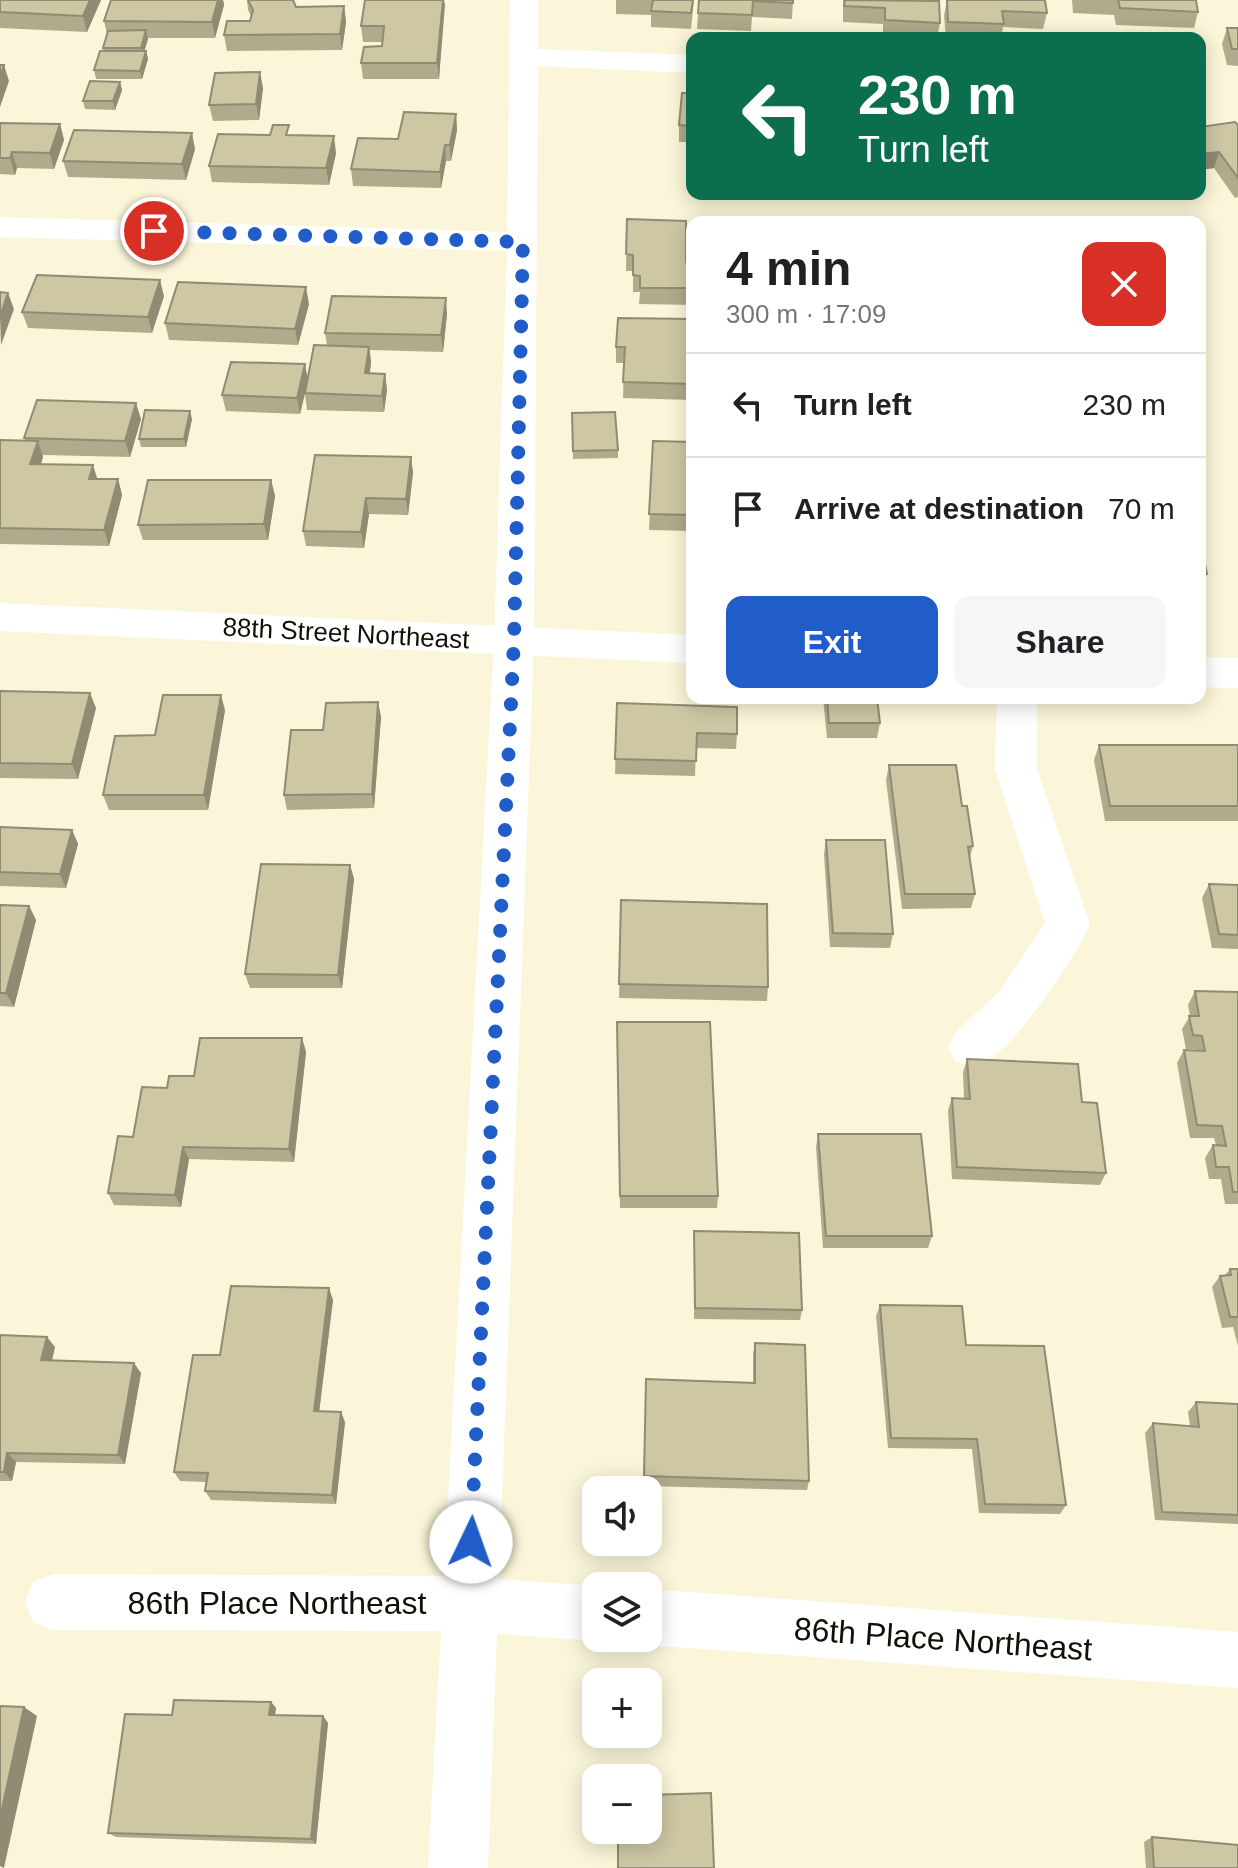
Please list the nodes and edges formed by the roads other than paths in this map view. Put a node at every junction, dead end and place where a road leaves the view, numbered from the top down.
1 (524, 0) edge
2 (523, 57) junction
3 (686, 64) edge
4 (0, 227) edge
5 (523, 242) junction
6 (0, 617) edge
7 (514, 640) junction
8 (686, 649) edge
9 (1206, 672) edge
10 (1238, 673) edge
11 (1017, 704) edge
12 (971, 1047) dead end
13 (53, 1602) dead end
14 (468, 1604) junction
15 (582, 1612) edge
16 (662, 1618) edge
17 (1238, 1660) edge
18 (458, 1868) edge

1 - 2 street
2 - 3 street
2 - 5 street
4 - 5 street
5 - 7 street
6 - 7 street, 88th Street Northeast
7 - 8 street, 88th Street Northeast
7 - 14 street
9 - 10 street
11 - 12 street
13 - 14 street, 86th Place Northeast
14 - 15 street, 86th Place Northeast
14 - 18 street
16 - 17 street, 86th Place Northeast

